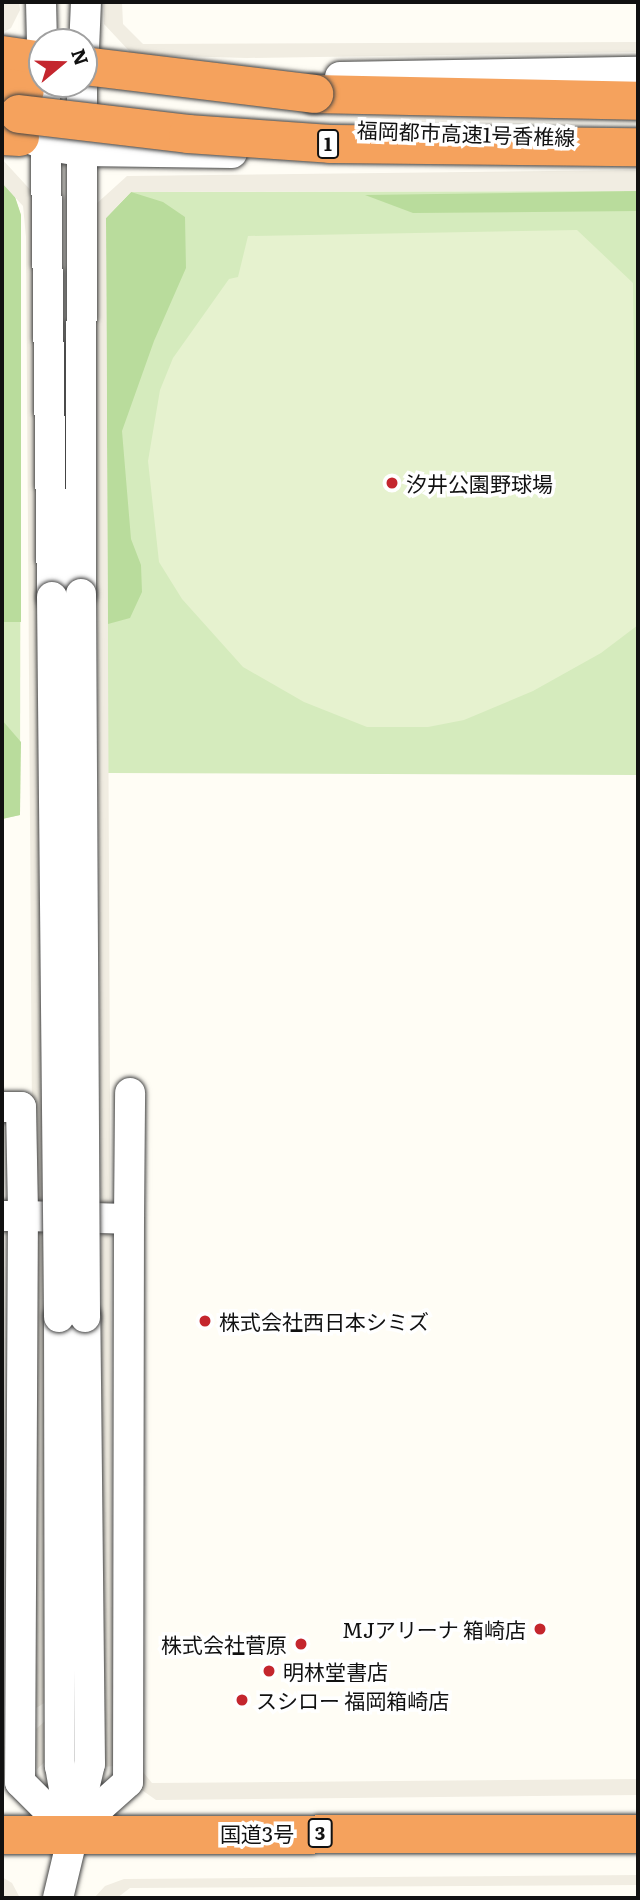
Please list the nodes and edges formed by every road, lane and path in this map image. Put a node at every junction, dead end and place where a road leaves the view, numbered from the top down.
1 (41, 2) edge
2 (86, 2) edge
3 (42, 28) edge
4 (85, 28) edge
5 (2, 55) edge
6 (28, 59) edge
7 (98, 68) edge
8 (2, 69) edge
9 (28, 71) edge
10 (638, 72) edge
11 (98, 75) edge
12 (2, 87) edge
13 (36, 98) edge
14 (82, 98) edge
15 (638, 101) edge
16 (15, 131) edge
17 (638, 136) edge
18 (638, 147) edge
19 (82, 151) junction
20 (638, 155) edge
21 (67, 596) junction
22 (130, 1093) dead end
23 (2, 1107) edge
24 (13, 1216) edge
25 (129, 1219) junction
26 (13, 1431) edge
27 (71, 1833) junction
28 (638, 1834) edge
29 (2, 1835) edge
30 (58, 1898) edge

1 - 3 street
2 - 4 street
5 - 6 highway
7 - 15 highway, bridge
8 - 9 street
10 - 11 street
12 - 17 highway, 福岡都市高速1号香椎線 / 1
13 - 16 street
14 - 19 street
16 - 18 highway, 福岡都市高速1号香椎線 / 1, bridge
16 - 19 street
16 - 21 street
19 - 20 street
19 - 21 street
21 - 27 street, bridge
22 - 25 street
23 - 24 street
24 - 25 street
24 - 26 street
25 - 27 street
26 - 27 street
27 - 28 highway, 国道3号 / 3
27 - 29 highway, 国道3号 / 3
27 - 30 street

